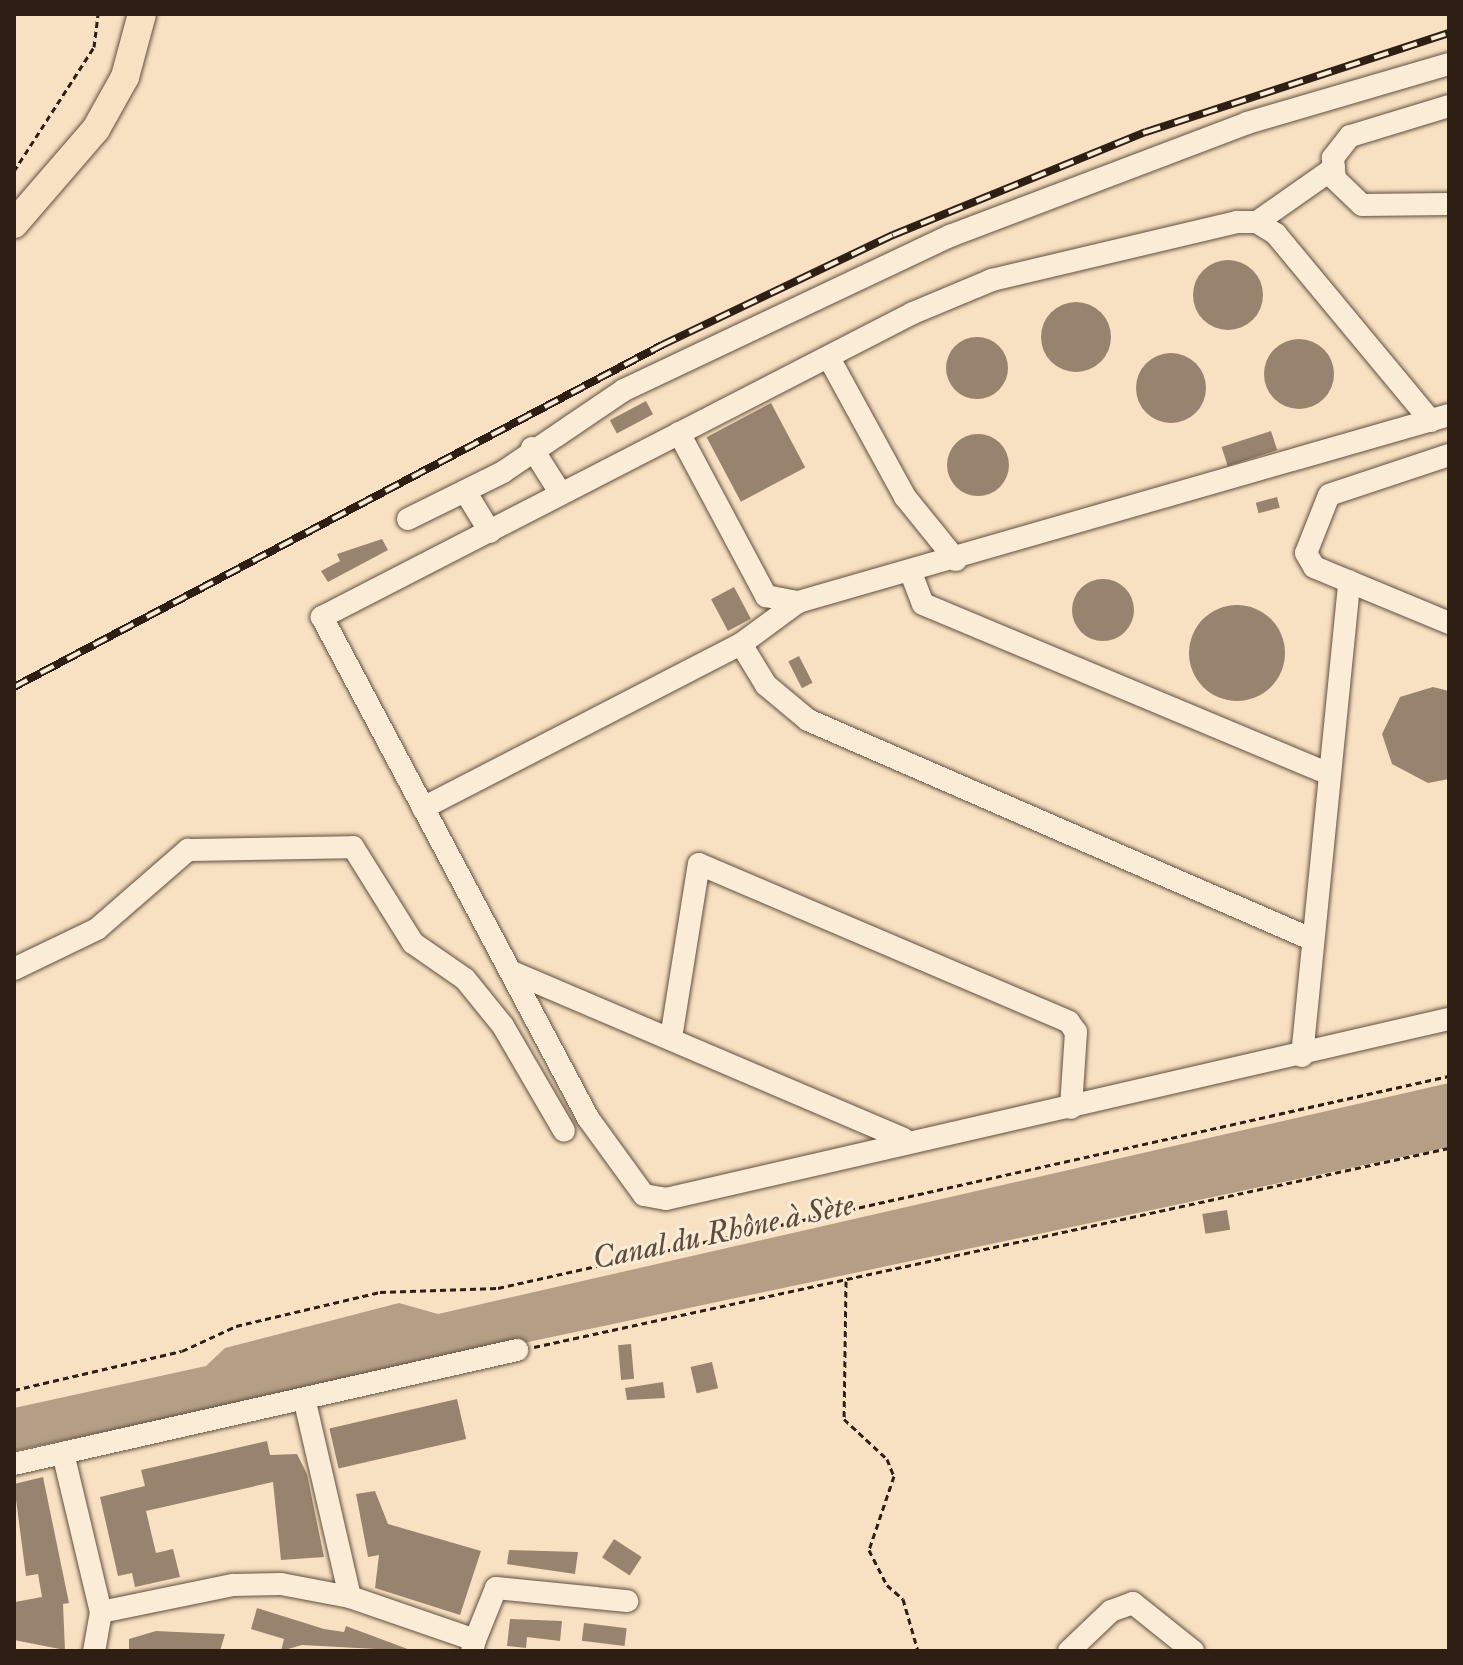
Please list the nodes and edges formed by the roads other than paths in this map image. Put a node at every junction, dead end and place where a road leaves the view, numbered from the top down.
1 (120, 14) edge
2 (142, 14) edge
3 (1449, 64) edge
4 (1449, 106) edge
5 (1334, 168) junction
6 (1449, 204) edge
7 (14, 207) edge
8 (1257, 222) junction
9 (14, 224) edge
10 (829, 358) junction
11 (1440, 418) edge
12 (679, 433) junction
13 (1347, 446) junction
14 (532, 448) junction
15 (1449, 455) edge
16 (1359, 481) junction
17 (465, 491) junction
18 (561, 494) junction
19 (408, 519) dead end
20 (490, 532) junction
21 (956, 560) junction
22 (911, 573) junction
23 (1349, 581) junction
24 (798, 602) junction
25 (1449, 623) edge
26 (741, 644) junction
27 (1329, 774) junction
28 (423, 808) junction
29 (1311, 939) junction
30 (14, 969) edge
31 (510, 971) junction
32 (1449, 1019) edge
33 (671, 1038) junction
34 (1302, 1056) junction
35 (1071, 1108) junction
36 (564, 1131) dead end
37 (909, 1141) junction
38 (509, 1352) road end
39 (307, 1406) junction
40 (64, 1458) junction
41 (14, 1464) edge
42 (350, 1597) junction
43 (627, 1601) dead end
44 (101, 1612) junction
45 (474, 1646) edge
46 (94, 1651) edge
47 (1069, 1651) edge
48 (1193, 1651) edge

1 - 7 main road
2 - 9 main road
3 - 14 street
4 - 5 street
5 - 6 street
5 - 8 street
8 - 10 street
8 - 11 street
10 - 12 street
10 - 21 street
11 - 13 street
12 - 18 street
12 - 24 street
13 - 16 street
13 - 21 street
14 - 17 street
14 - 18 street
15 - 16 street
16 - 23 street
17 - 19 street
17 - 20 street
18 - 20 street
20 - 28 street
21 - 22 street
22 - 24 street
22 - 27 street
23 - 25 street
23 - 27 street
24 - 26 street
26 - 28 street
26 - 29 street
27 - 29 street
28 - 31 street
29 - 34 street
30 - 36 street
31 - 33 street
31 - 37 street
32 - 34 street
33 - 35 street
33 - 37 street
34 - 35 street
35 - 37 street
38 - 39 street
39 - 40 street
39 - 42 street
40 - 41 street
40 - 44 street
42 - 44 street
42 - 45 street
43 - 45 street
44 - 46 street
47 - 48 street

